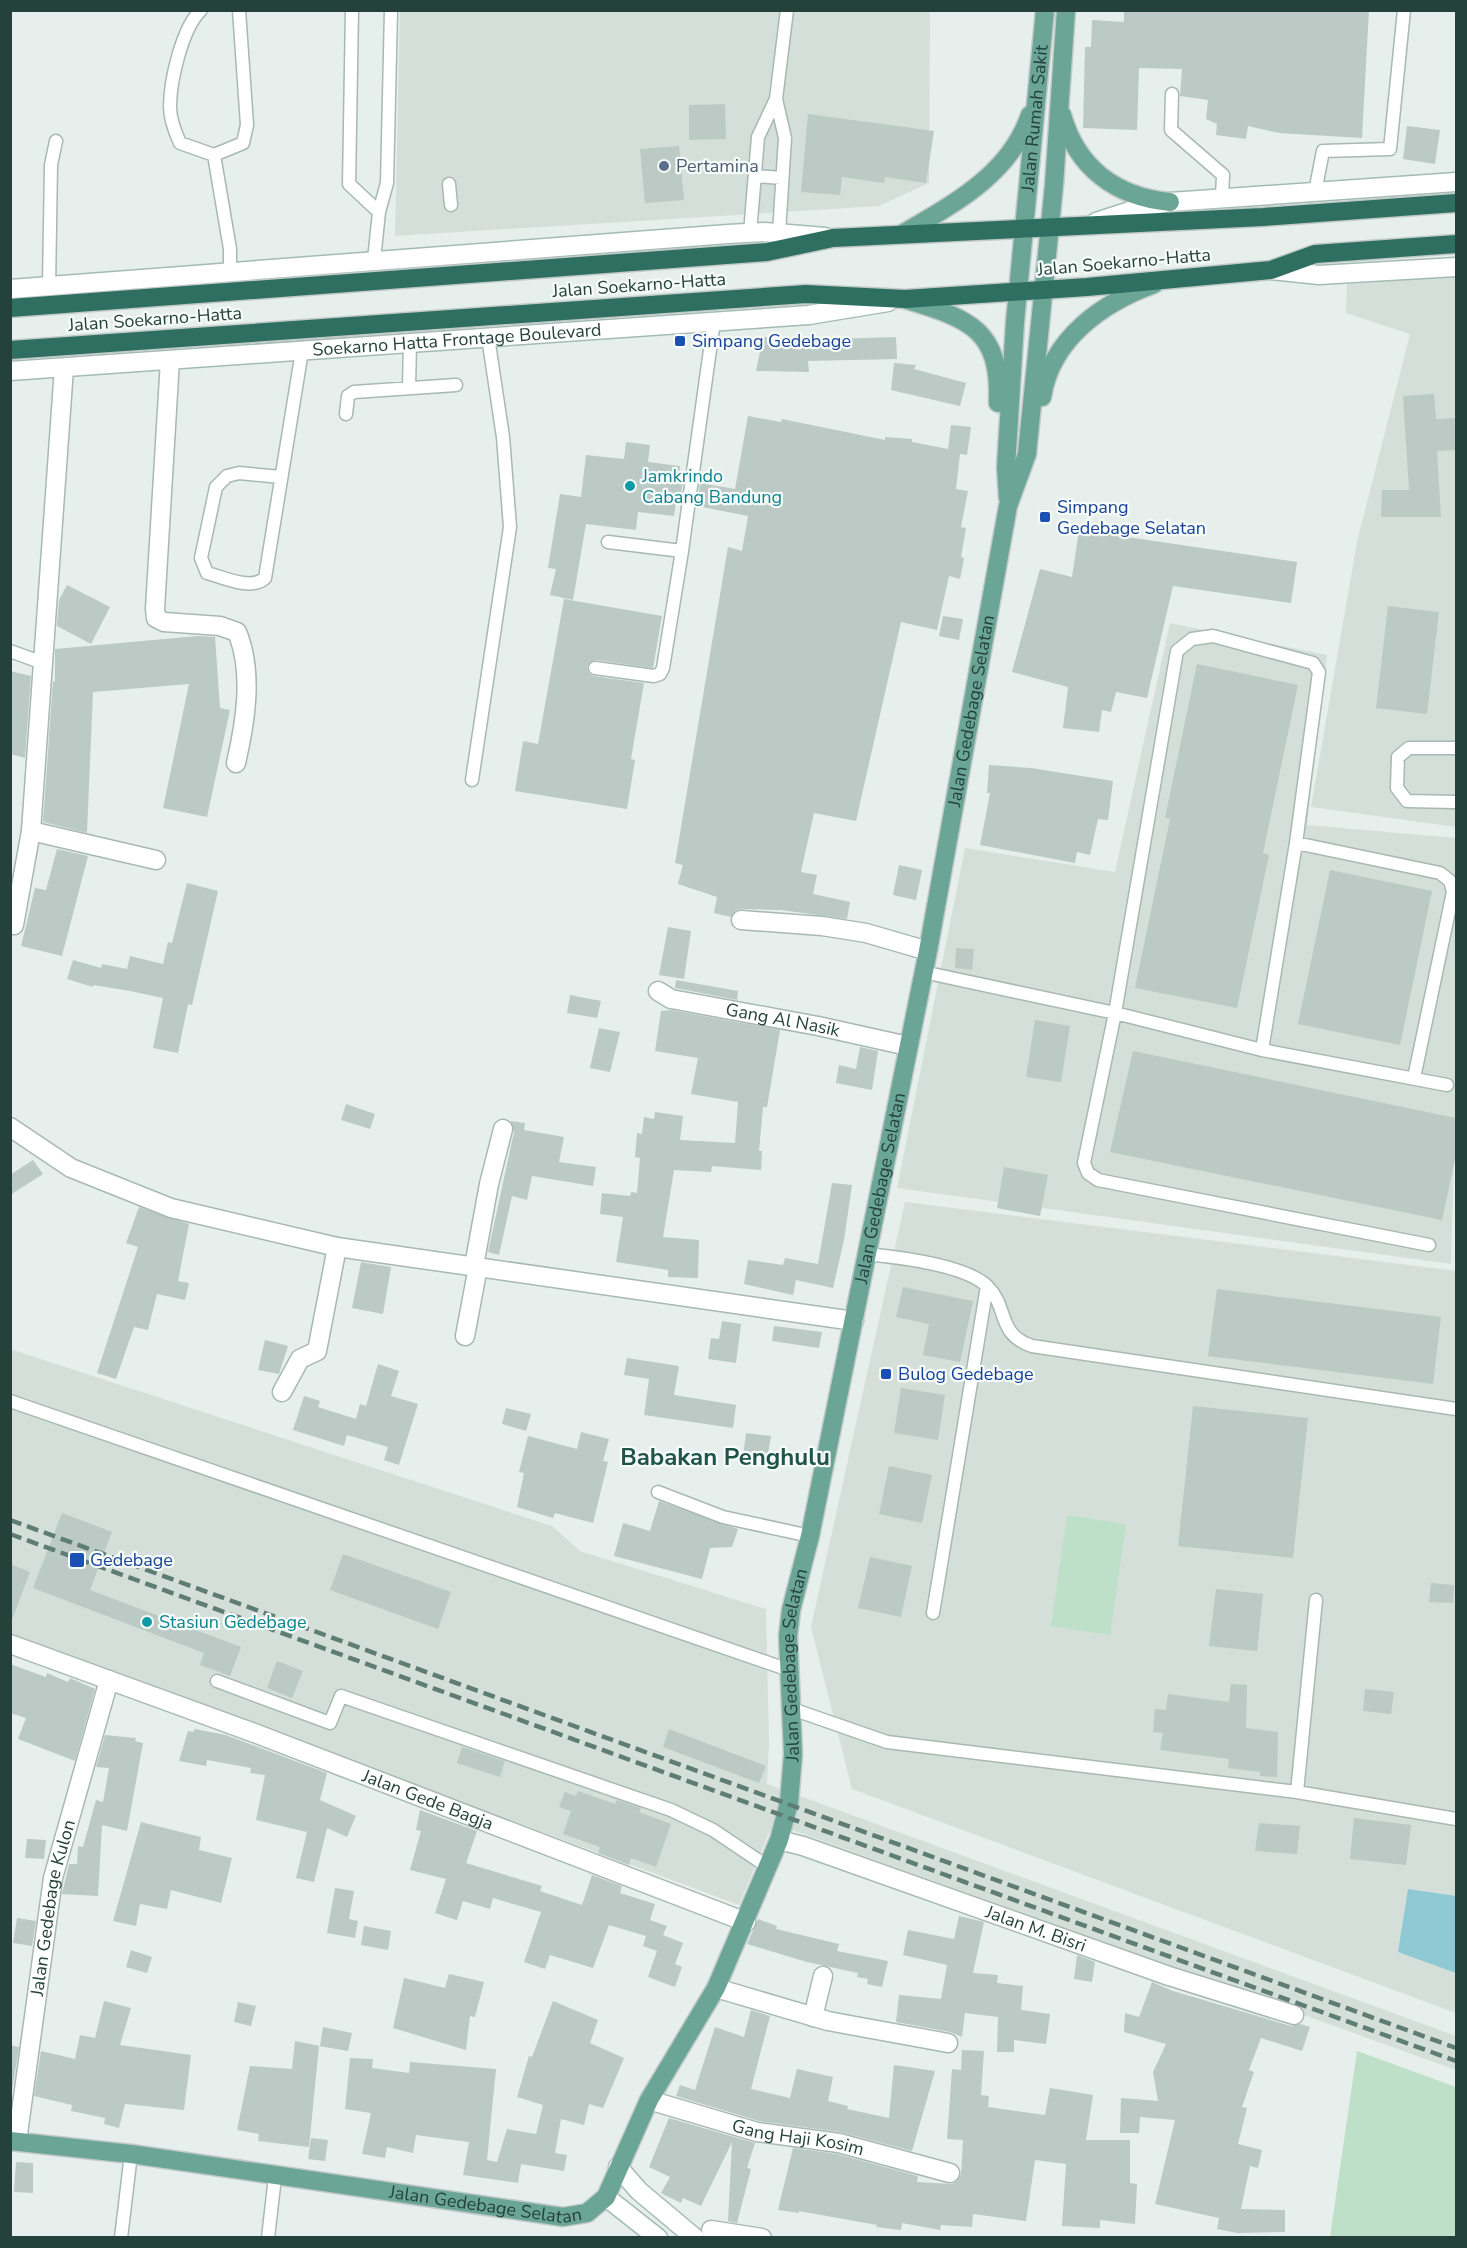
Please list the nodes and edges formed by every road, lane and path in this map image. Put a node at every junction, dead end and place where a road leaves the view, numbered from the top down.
1 (201, 10) edge
2 (239, 10) edge
3 (352, 10) edge
4 (391, 10) edge
5 (787, 10) edge
6 (1045, 10) edge
7 (1066, 10) edge
8 (1404, 10) edge
9 (1039, 75) junction
10 (1172, 94) dead end
11 (1059, 98) junction
12 (776, 99) junction
13 (56, 141) dead end
14 (214, 155) junction
15 (754, 176) junction
16 (782, 178) junction
17 (1456, 182) edge
18 (449, 184) dead end
19 (1315, 192) junction
20 (1222, 197) junction
21 (1170, 202) junction
22 (1456, 203) edge
23 (451, 205) dead end
24 (378, 212) junction
25 (1085, 225) junction
26 (1050, 226) junction
27 (1022, 227) junction
28 (750, 233) junction
29 (904, 233) junction
30 (779, 234) junction
31 (832, 238) junction
32 (1456, 244) edge
33 (374, 260) junction
34 (1456, 267) edge
35 (1271, 270) junction
36 (230, 272) junction
37 (1166, 280) junction
38 (49, 286) junction
39 (10, 289) edge
40 (1043, 291) junction
41 (1018, 292) junction
42 (905, 299) junction
43 (10, 308) edge
44 (714, 321) junction
45 (488, 337) junction
46 (410, 343) junction
47 (10, 350) edge
48 (302, 351) junction
49 (170, 360) junction
50 (64, 368) junction
51 (10, 372) edge
52 (456, 385) dead end
53 (409, 388) junction
54 (346, 414) dead end
55 (1027, 454) junction
56 (1006, 466) junction
57 (281, 477) junction
58 (1008, 506) junction
59 (608, 542) dead end
60 (682, 551) junction
61 (10, 651) edge
62 (43, 663) junction
63 (595, 668) dead end
64 (1456, 748) edge
65 (236, 763) dead end
66 (472, 780) dead end
67 (1456, 802) edge
68 (31, 831) junction
69 (1296, 843) junction
70 (156, 860) dead end
71 (741, 921) dead end
72 (14, 925) dead end
73 (928, 951) junction
74 (923, 972) junction
75 (658, 991) dead end
76 (1115, 1013) junction
77 (908, 1046) junction
78 (1262, 1050) junction
79 (1414, 1078) junction
80 (1447, 1085) dead end
81 (10, 1127) edge
82 (503, 1130) dead end
83 (1429, 1245) dead end
84 (337, 1247) junction
85 (867, 1254) junction
86 (476, 1266) junction
87 (987, 1287) junction
88 (855, 1321) junction
89 (465, 1336) dead end
90 (282, 1392) dead end
91 (10, 1401) edge
92 (1456, 1409) edge
93 (658, 1492) dead end
94 (810, 1536) junction
95 (1316, 1600) dead end
96 (933, 1613) dead end
97 (10, 1644) edge
98 (789, 1670) junction
99 (109, 1680) junction
100 (217, 1681) dead end
101 (800, 1712) junction
102 (1297, 1792) junction
103 (1456, 1818) edge
104 (779, 1840) junction
105 (768, 1867) junction
106 (746, 1922) junction
107 (823, 1976) dead end
108 (716, 1988) junction
109 (1294, 2015) dead end
110 (813, 2017) junction
111 (948, 2043) dead end
112 (649, 2100) junction
113 (14, 2141) edge
114 (130, 2154) junction
115 (618, 2167) junction
116 (950, 2174) dead end
117 (275, 2177) junction
118 (606, 2197) junction
119 (703, 2234) edge
120 (657, 2237) edge
121 (121, 2238) edge
122 (268, 2238) edge
123 (762, 2238) edge

1 - 14 lane
2 - 14 lane
3 - 24 lane
4 - 24 lane
5 - 12 lane
6 - 9 main road, Jalan Rumah Sakit
7 - 11 main road, Jalan Rumah Sakit
8 - 19 lane
9 - 27 main road, Jalan Rumah Sakit
9 - 29 main road
10 - 20 lane
11 - 21 main road
11 - 26 main road, Jalan Rumah Sakit
12 - 15 lane
12 - 16 lane
13 - 38 lane
14 - 36 lane
15 - 16 lane
15 - 28 lane
16 - 30 lane
17 - 19 street, Jalan Soekarno-Hatta
18 - 23 lane
19 - 20 street, Jalan Soekarno-Hatta
20 - 21 street, Jalan Soekarno-Hatta
21 - 25 street, Jalan Soekarno-Hatta
22 - 25 highway, Jalan Soekarno-Hatta
24 - 33 lane
25 - 26 highway, Jalan Soekarno-Hatta
26 - 27 highway, Jalan Soekarno-Hatta
26 - 40 main road, Jalan Rumah Sakit
27 - 29 highway, Jalan Soekarno-Hatta
27 - 41 main road, Jalan Rumah Sakit
28 - 30 street
28 - 33 street
29 - 31 highway, Jalan Soekarno-Hatta
30 - 31 street
31 - 43 highway, Jalan Soekarno-Hatta
32 - 35 highway, Jalan Soekarno-Hatta
33 - 36 street
34 - 35 street, Jalan Soekarno-Hatta
35 - 37 highway, Jalan Soekarno-Hatta
36 - 38 street
37 - 40 highway, Jalan Soekarno-Hatta
37 - 55 main road
38 - 39 street
40 - 41 highway, Jalan Soekarno-Hatta
40 - 55 main road, Jalan Gedebage Selatan
41 - 42 highway, Jalan Soekarno-Hatta
41 - 56 main road, Jalan Gedebage Selatan
42 - 44 street, Soekarno Hatta Frontage Boulevard
42 - 47 highway, Jalan Soekarno-Hatta
42 - 56 main road
44 - 45 street, Soekarno Hatta Frontage Boulevard
44 - 60 lane
45 - 46 street, Soekarno Hatta Frontage Boulevard
45 - 66 lane
46 - 48 street, Soekarno Hatta Frontage Boulevard
46 - 53 lane
48 - 49 street, Soekarno Hatta Frontage Boulevard
48 - 57 lane
49 - 50 street, Soekarno Hatta Frontage Boulevard
49 - 65 street
50 - 51 street, Soekarno Hatta Frontage Boulevard
50 - 62 street
52 - 53 lane
53 - 54 lane
55 - 58 main road, Jalan Gedebage Selatan
56 - 58 main road, Jalan Gedebage Selatan
57 - 57 lane
58 - 73 main road, Jalan Gedebage Selatan
59 - 60 lane
60 - 63 lane
61 - 62 lane
62 - 68 street
64 - 67 lane
68 - 70 street
68 - 72 street
69 - 76 lane
69 - 78 lane
69 - 79 lane
71 - 73 street
73 - 74 main road, Jalan Gedebage Selatan
74 - 76 lane
74 - 77 main road, Jalan Gedebage Selatan
75 - 77 street, Gang Al Nasik
76 - 78 lane
76 - 83 lane
77 - 85 main road, Jalan Gedebage Selatan
78 - 79 lane
79 - 80 lane
81 - 84 street
82 - 86 street
84 - 86 street
84 - 90 street
85 - 87 lane
85 - 88 main road, Jalan Gedebage Selatan
86 - 88 street
86 - 89 street
87 - 92 lane
87 - 96 lane
88 - 94 main road, Jalan Gedebage Selatan
91 - 98 lane
93 - 94 lane
94 - 98 main road, Jalan Gedebage Selatan
95 - 102 lane
97 - 99 street, Jalan Gede Bagja
98 - 101 main road, Jalan Gedebage Selatan
99 - 106 street, Jalan Gede Bagja
99 - 113 street, Jalan Gedebage Kulon
100 - 105 lane
101 - 102 lane
101 - 104 main road, Jalan Gedebage Selatan
102 - 103 lane
104 - 105 main road, Jalan Gedebage Selatan
104 - 109 street, Jalan M. Bisri
105 - 106 main road, Jalan Gedebage Selatan
106 - 108 main road, Jalan Gedebage Selatan
107 - 110 street
108 - 110 street
108 - 112 main road, Jalan Gedebage Selatan
110 - 111 street
112 - 115 main road, Jalan Gedebage Selatan
112 - 116 street, Gang Haji Kosim
113 - 114 main road, Jalan Gedebage Selatan
114 - 117 main road, Jalan Gedebage Selatan
114 - 121 lane
115 - 118 main road, Jalan Gedebage Selatan
115 - 119 street
117 - 118 main road, Jalan Gedebage Selatan
117 - 122 lane
118 - 120 street
119 - 123 street

